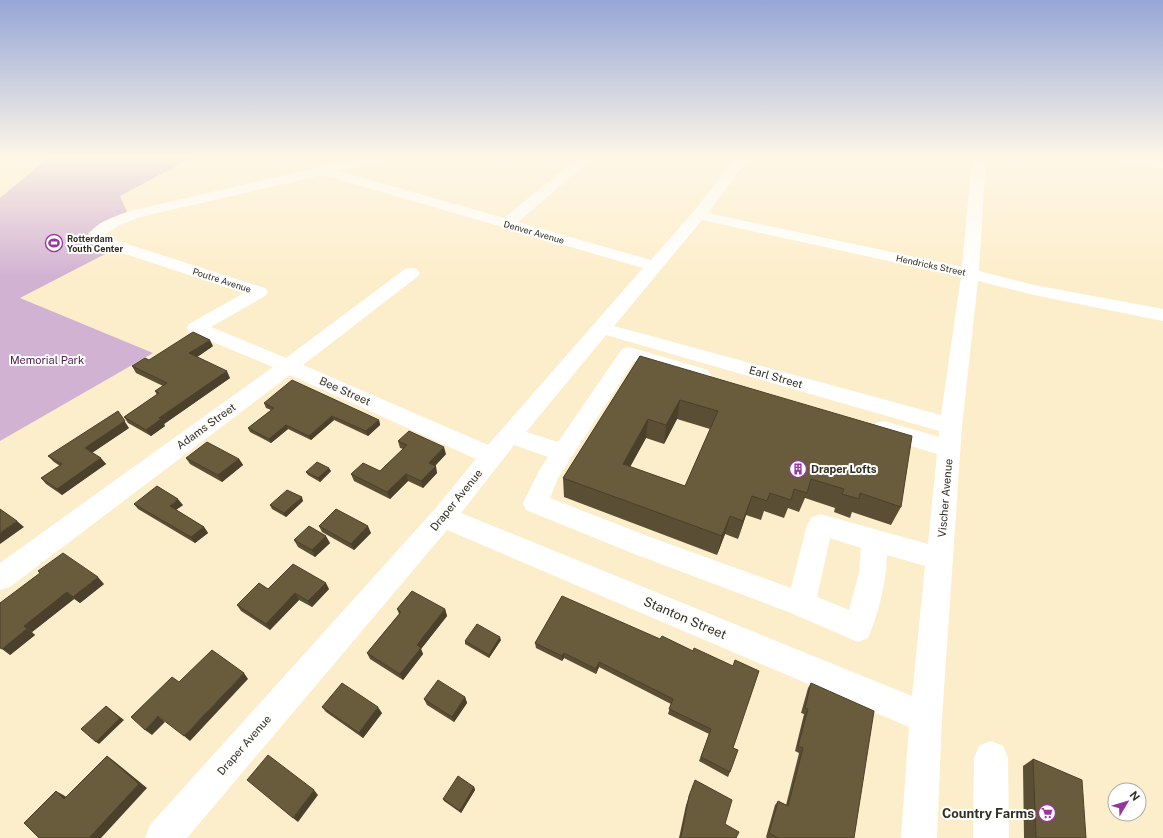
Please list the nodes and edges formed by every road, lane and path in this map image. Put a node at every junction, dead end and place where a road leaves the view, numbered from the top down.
1 (202, 197) edge
2 (412, 197) edge
3 (539, 197) edge
4 (711, 197) edge
5 (975, 197) edge
6 (698, 215) junction
7 (506, 224) junction
8 (654, 266) junction
9 (411, 273) dead end
10 (970, 274) junction
11 (1163, 315) edge
12 (196, 328) joint
13 (601, 328) junction
14 (288, 366) junction
15 (768, 395) edge
16 (866, 424) edge
17 (510, 435) junction
18 (950, 438) junction
19 (563, 453) junction
20 (492, 456) junction
21 (443, 518) junction
22 (875, 541) junction
23 (940, 559) junction
24 (0, 578) edge
25 (801, 604) junction
26 (926, 718) junction
27 (991, 758) dead end
28 (925, 835) edge
29 (163, 838) edge
30 (991, 838) edge

1 - 12 street, Poutre Avenue
2 - 7 street, Denver Avenue
3 - 7 street
4 - 6 street, Draper Avenue
5 - 10 street, Vischer Avenue
6 - 8 street, Draper Avenue
6 - 10 street, Hendricks Street
7 - 8 street, Denver Avenue
8 - 13 street, Draper Avenue
9 - 14 street, Adams Street
10 - 11 street, Hendricks Street
10 - 18 street, Vischer Avenue
12 - 14 street, Bee Street
13 - 17 street, Draper Avenue
13 - 18 street, Earl Street
14 - 20 street, Bee Street
14 - 24 street, Adams Street
15 - 19 street
16 - 18 street
17 - 19 street
17 - 20 street, Draper Avenue
18 - 23 street, Vischer Avenue
19 - 25 street
20 - 21 street, Draper Avenue
21 - 26 street, Stanton Street
21 - 29 street, Draper Avenue
22 - 23 street
22 - 25 street
22 - 25 street
23 - 26 street, Vischer Avenue
26 - 28 street, Vischer Avenue
27 - 30 street

